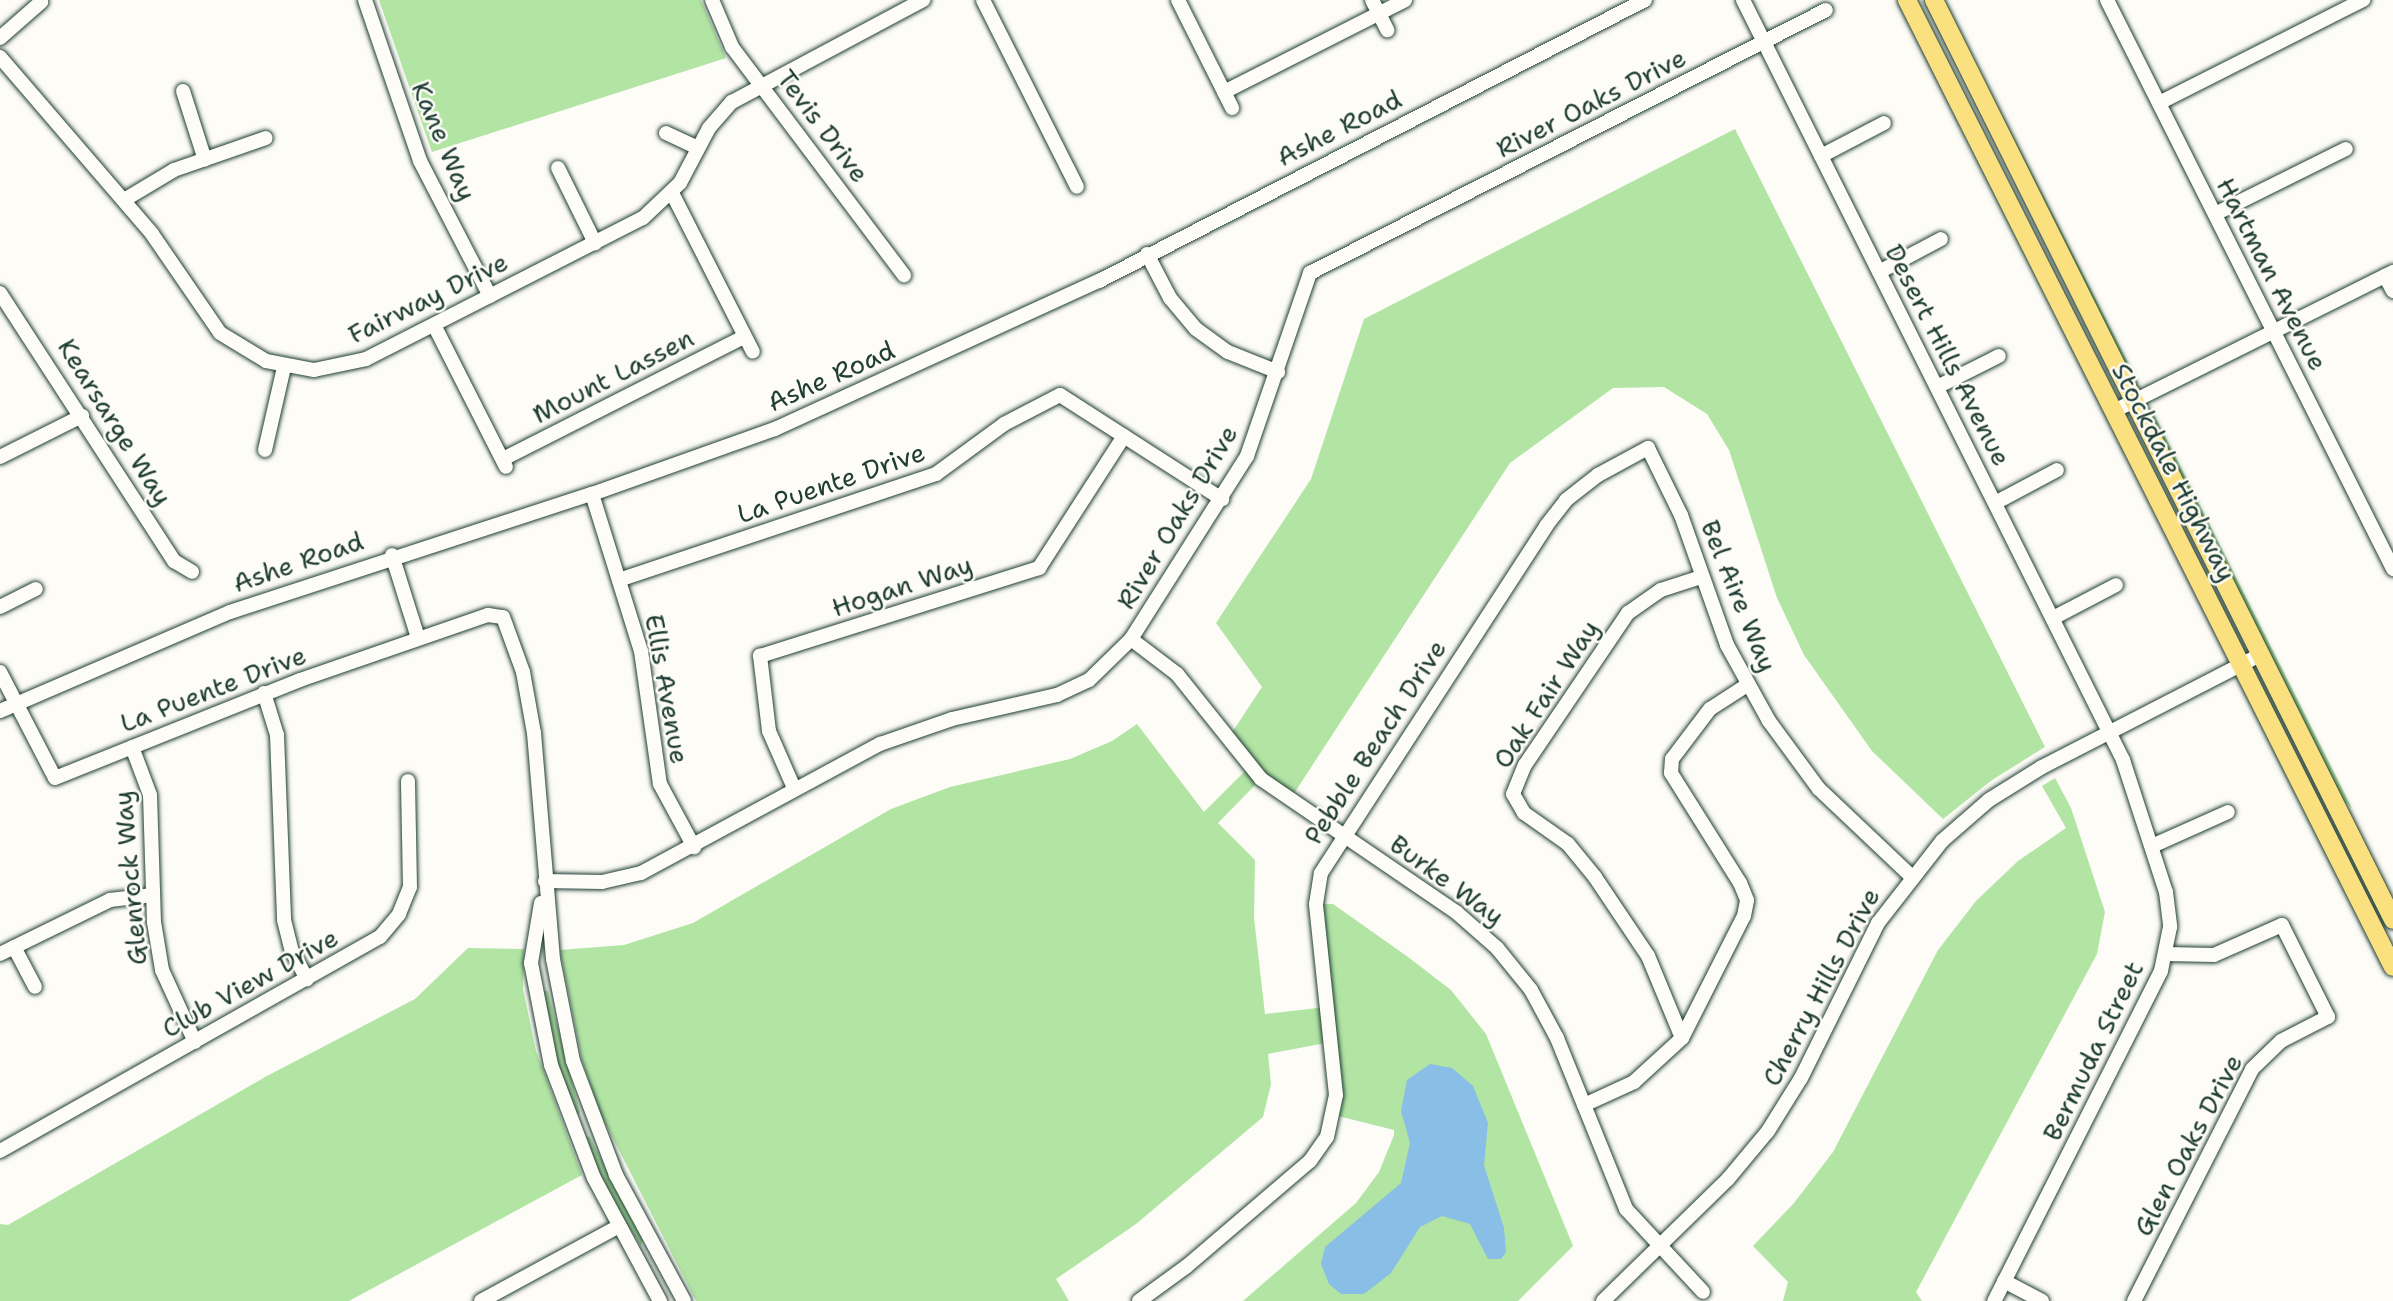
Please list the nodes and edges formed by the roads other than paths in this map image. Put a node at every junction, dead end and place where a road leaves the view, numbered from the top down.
1 (365, 0) edge
2 (712, 0) edge
3 (923, 0) edge
4 (983, 0) edge
5 (1178, 0) edge
6 (1405, 0) edge
7 (1645, 0) edge
8 (1743, 0) edge
9 (1908, 0) edge
10 (1934, 0) edge
11 (2107, 0) edge
12 (2363, 0) edge
13 (41, 2) dead end
14 (1376, 7) edge
15 (1826, 10) dead end
16 (1387, 30) dead end
17 (0, 38) edge
18 (1764, 42) junction
19 (0, 57) edge
20 (760, 83) junction
21 (183, 91) dead end
22 (1224, 92) junction
23 (2159, 103) junction
24 (1232, 108) dead end
25 (1884, 123) dead end
26 (666, 133) dead end
27 (266, 138) dead end
28 (698, 148) junction
29 (2346, 149) dead end
30 (1821, 156) junction
31 (205, 160) junction
32 (558, 168) dead end
33 (1077, 187) dead end
34 (672, 193) junction
35 (124, 200) junction
36 (2215, 214) junction
37 (1941, 239) dead end
38 (595, 243) junction
39 (1146, 254) junction
40 (1879, 272) junction
41 (2389, 274) edge
42 (904, 275) dead end
43 (2393, 291) edge
44 (0, 293) edge
45 (490, 296) junction
46 (434, 325) junction
47 (2274, 332) junction
48 (745, 336) junction
49 (754, 352) dead end
50 (1999, 356) dead end
51 (284, 367) junction
52 (1278, 372) junction
53 (1937, 387) junction
54 (2133, 401) junction
55 (2114, 411) junction
56 (82, 416) junction
57 (1124, 436) junction
58 (1648, 448) joint
59 (265, 450) dead end
60 (0, 457) edge
61 (2057, 470) dead end
62 (592, 494) junction
63 (1222, 499) junction
64 (1995, 503) junction
65 (392, 555) junction
66 (2393, 569) edge
67 (192, 572) dead end
68 (1701, 577) junction
69 (619, 580) junction
70 (2116, 585) dead end
71 (36, 589) dead end
72 (0, 607) edge
73 (2053, 618) junction
74 (418, 638) junction
75 (1131, 639) junction
76 (2260, 655) junction
77 (2241, 664) junction
78 (0, 672) edge
79 (1747, 685) junction
80 (264, 693) junction
81 (15, 704) junction
82 (0, 711) edge
83 (2110, 732) junction
84 (132, 747) junction
85 (408, 782) dead end
86 (794, 788) junction
87 (2228, 812) dead end
88 (1342, 836) junction
89 (694, 846) junction
90 (2152, 846) junction
91 (1911, 876) junction
92 (545, 881) junction
93 (153, 895) junction
94 (2393, 920) edge
95 (14, 947) junction
96 (0, 954) edge
97 (2166, 954) junction
98 (2393, 967) edge
99 (307, 979) junction
100 (34, 987) dead end
101 (1682, 1038) junction
102 (195, 1042) junction
103 (1584, 1105) junction
104 (592, 1119) junction
105 (572, 1128) junction
106 (0, 1151) edge
107 (619, 1226) junction
108 (1659, 1247) junction
109 (656, 1250) junction
110 (638, 1261) junction
111 (2004, 1281) junction
112 (1703, 1292) dead end
113 (481, 1301) edge
114 (660, 1301) edge
115 (684, 1301) edge
116 (1139, 1301) edge
117 (1603, 1301) edge
118 (1994, 1301) edge
119 (2042, 1301) edge
120 (2134, 1301) edge

1 - 45 street, Kane Way
2 - 20 street, Tevis Drive
3 - 20 street, Fairway Drive
4 - 33 street
5 - 22 street
6 - 14 street
7 - 39 street, Ashe Road
8 - 18 street, Desert Hills Avenue
9 - 55 main road, Stockdale Highway
10 - 54 main road, Stockdale Highway
11 - 23 street, Hartman Avenue
12 - 23 street
13 - 17 street
14 - 16 street
14 - 22 street
15 - 18 street, River Oaks Drive
18 - 30 street, Desert Hills Avenue
18 - 52 street, River Oaks Drive
19 - 35 street, Fairway Drive
20 - 28 street, Fairway Drive
20 - 42 street, Tevis Drive
21 - 31 street
22 - 24 street
23 - 36 street, Hartman Avenue
25 - 30 street
26 - 28 street
27 - 31 street
28 - 34 street, Fairway Drive
29 - 36 street
30 - 40 street, Desert Hills Avenue
31 - 35 street
32 - 38 street
34 - 38 street, Fairway Drive
34 - 48 street
35 - 51 street, Fairway Drive
36 - 47 street, Hartman Avenue
37 - 40 street
38 - 45 street, Fairway Drive
39 - 52 street
39 - 62 street, Ashe Road
40 - 53 street, Desert Hills Avenue
41 - 43 street
41 - 47 street
44 - 56 street, Kearsarge Way
45 - 46 street, Fairway Drive
46 - 48 street, Mount Lassen
46 - 51 street, Fairway Drive
47 - 54 street
47 - 66 street, Hartman Avenue
48 - 49 street
50 - 53 street
51 - 59 street
52 - 63 street, River Oaks Drive
53 - 64 street, Desert Hills Avenue
54 - 55 street
54 - 76 main road, Stockdale Highway
55 - 77 main road, Stockdale Highway
56 - 60 street
56 - 67 street, Kearsarge Way
57 - 63 street, La Puente Drive
57 - 69 street, La Puente Drive
57 - 86 street, Hogan Way
58 - 68 street, Bel Aire Way
58 - 88 street, Pebble Beach Drive
61 - 64 street
62 - 65 street, Ashe Road
62 - 69 street, Ellis Avenue
63 - 75 street, River Oaks Drive
64 - 73 street, Desert Hills Avenue
65 - 74 street
65 - 81 street, Ashe Road
68 - 79 street, Bel Aire Way
68 - 101 street, Oak Fair Way
69 - 89 street, Ellis Avenue
70 - 73 street
71 - 72 street
73 - 83 street, Desert Hills Avenue
74 - 80 street, La Puente Drive
74 - 92 street, La Puente Drive
75 - 86 street, River Oaks Drive
75 - 88 street, Burke Way
76 - 77 street, Cherry Hills Drive
76 - 94 main road, Stockdale Highway
77 - 83 street, Cherry Hills Drive
77 - 98 main road, Stockdale Highway
78 - 81 street, La Puente Drive
79 - 91 street, Bel Aire Way
79 - 101 street
80 - 84 street, La Puente Drive
80 - 99 street
81 - 82 street, Ashe Road
81 - 84 street, La Puente Drive
83 - 90 street, Bermuda Street
83 - 91 street, Cherry Hills Drive
84 - 93 street, Glenrock Way
85 - 99 street, Club View Drive
86 - 89 street, River Oaks Drive
87 - 90 street
88 - 103 street, Burke Way
88 - 116 street, Pebble Beach Drive
89 - 92 street, River Oaks Drive
90 - 97 street, Bermuda Street
91 - 108 street, Cherry Hills Drive
92 - 104 street
92 - 105 street
93 - 95 street
93 - 102 street, Glenrock Way
95 - 96 street
95 - 100 street
97 - 111 street, Bermuda Street
97 - 120 street, Glen Oaks Drive
99 - 102 street, Club View Drive
101 - 103 street
102 - 106 street, Club View Drive
103 - 108 street, Burke Way
104 - 105 street
104 - 109 street
105 - 107 street
107 - 110 street
107 - 113 street
108 - 112 street, Burke Way
108 - 117 street, Cherry Hills Drive
109 - 110 street
109 - 115 street
110 - 114 street
111 - 118 street, Bermuda Street
111 - 119 street

